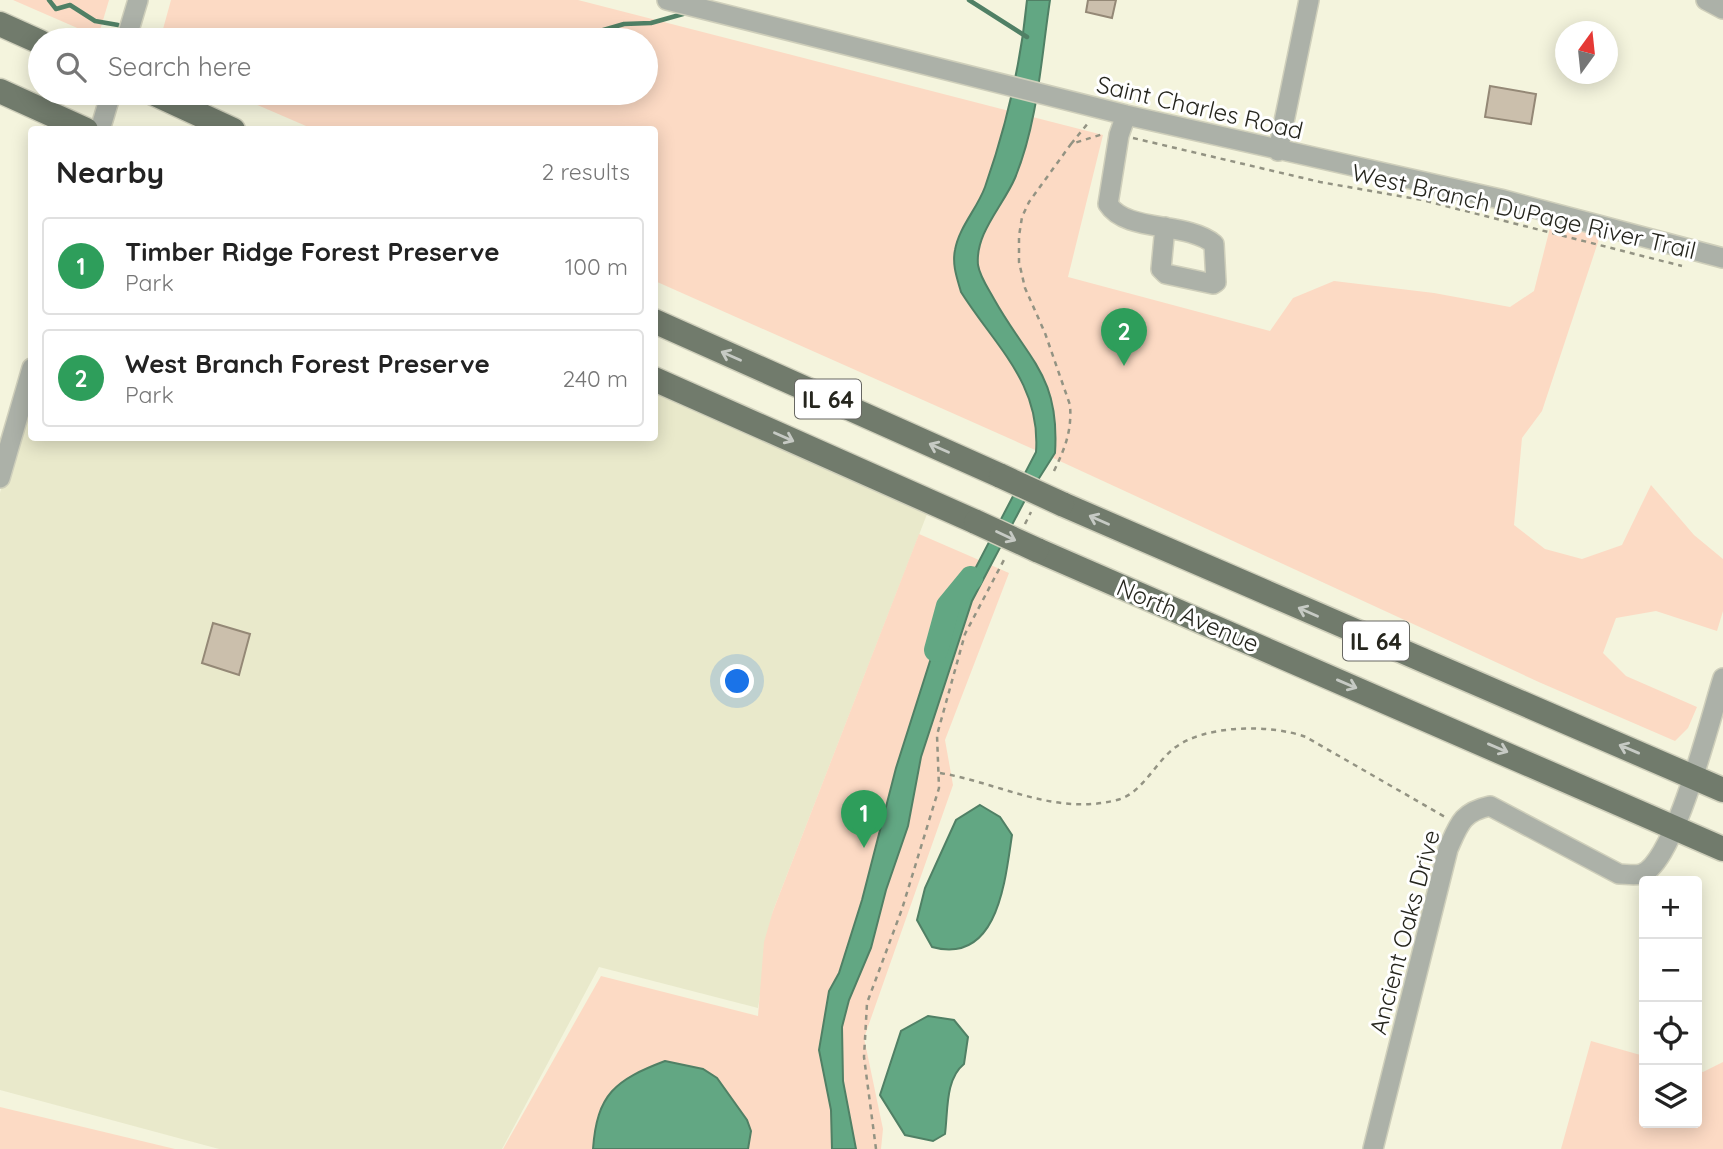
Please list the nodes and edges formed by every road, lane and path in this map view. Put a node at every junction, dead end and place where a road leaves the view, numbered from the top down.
1 (138, 0) edge
2 (667, 0) edge
3 (1309, 0) edge
4 (1706, 0) edge
5 (1723, 9) edge
6 (0, 24) edge
7 (130, 28) edge
8 (28, 37) edge
9 (0, 91) edge
10 (28, 104) edge
11 (31, 105) edge
12 (107, 105) edge
13 (179, 105) edge
14 (1101, 108) junction
15 (1126, 115) junction
16 (77, 126) edge
17 (101, 126) edge
18 (224, 126) edge
19 (1119, 135) junction
20 (1071, 144) junction
21 (1278, 151) junction
22 (1165, 227) dead end
23 (1723, 258) edge
24 (1687, 267) dead end
25 (658, 323) edge
26 (28, 381) edge
27 (658, 381) edge
28 (2, 467) edge
29 (1054, 471) dead end
30 (1036, 502) dead end
31 (1025, 524) dead end
32 (1006, 556) dead end
33 (1723, 678) edge
34 (940, 773) junction
35 (1692, 776) junction
36 (1723, 790) edge
37 (1460, 823) junction
38 (1677, 827) junction
39 (1723, 849) edge
40 (876, 1149) edge
41 (1374, 1149) edge

1 - 7 street
2 - 14 street, Saint Charles Road
3 - 21 street
4 - 5 street
6 - 8 main road
9 - 10 main road
11 - 16 main road
12 - 17 street
13 - 18 main road
14 - 15 street, Saint Charles Road
14 - 20 path
15 - 19 street
15 - 21 street, Saint Charles Road
19 - 20 path, West Branch DuPage River Trail
19 - 22 street
19 - 24 path, West Branch DuPage River Trail
20 - 29 path
21 - 23 street, Saint Charles Road
35 -> 25 main road, North Avenue / IL 64, bridge
26 - 28 street
27 -> 38 main road, North Avenue / IL 64, bridge
30 - 31 path
32 - 34 path
33 - 35 street
34 - 37 path
34 - 40 path
35 - 36 main road, North Avenue / IL 64
35 - 38 street
37 - 38 street, Ancient Oaks Drive
37 - 41 street, Ancient Oaks Drive
38 - 39 main road, North Avenue / IL 64

